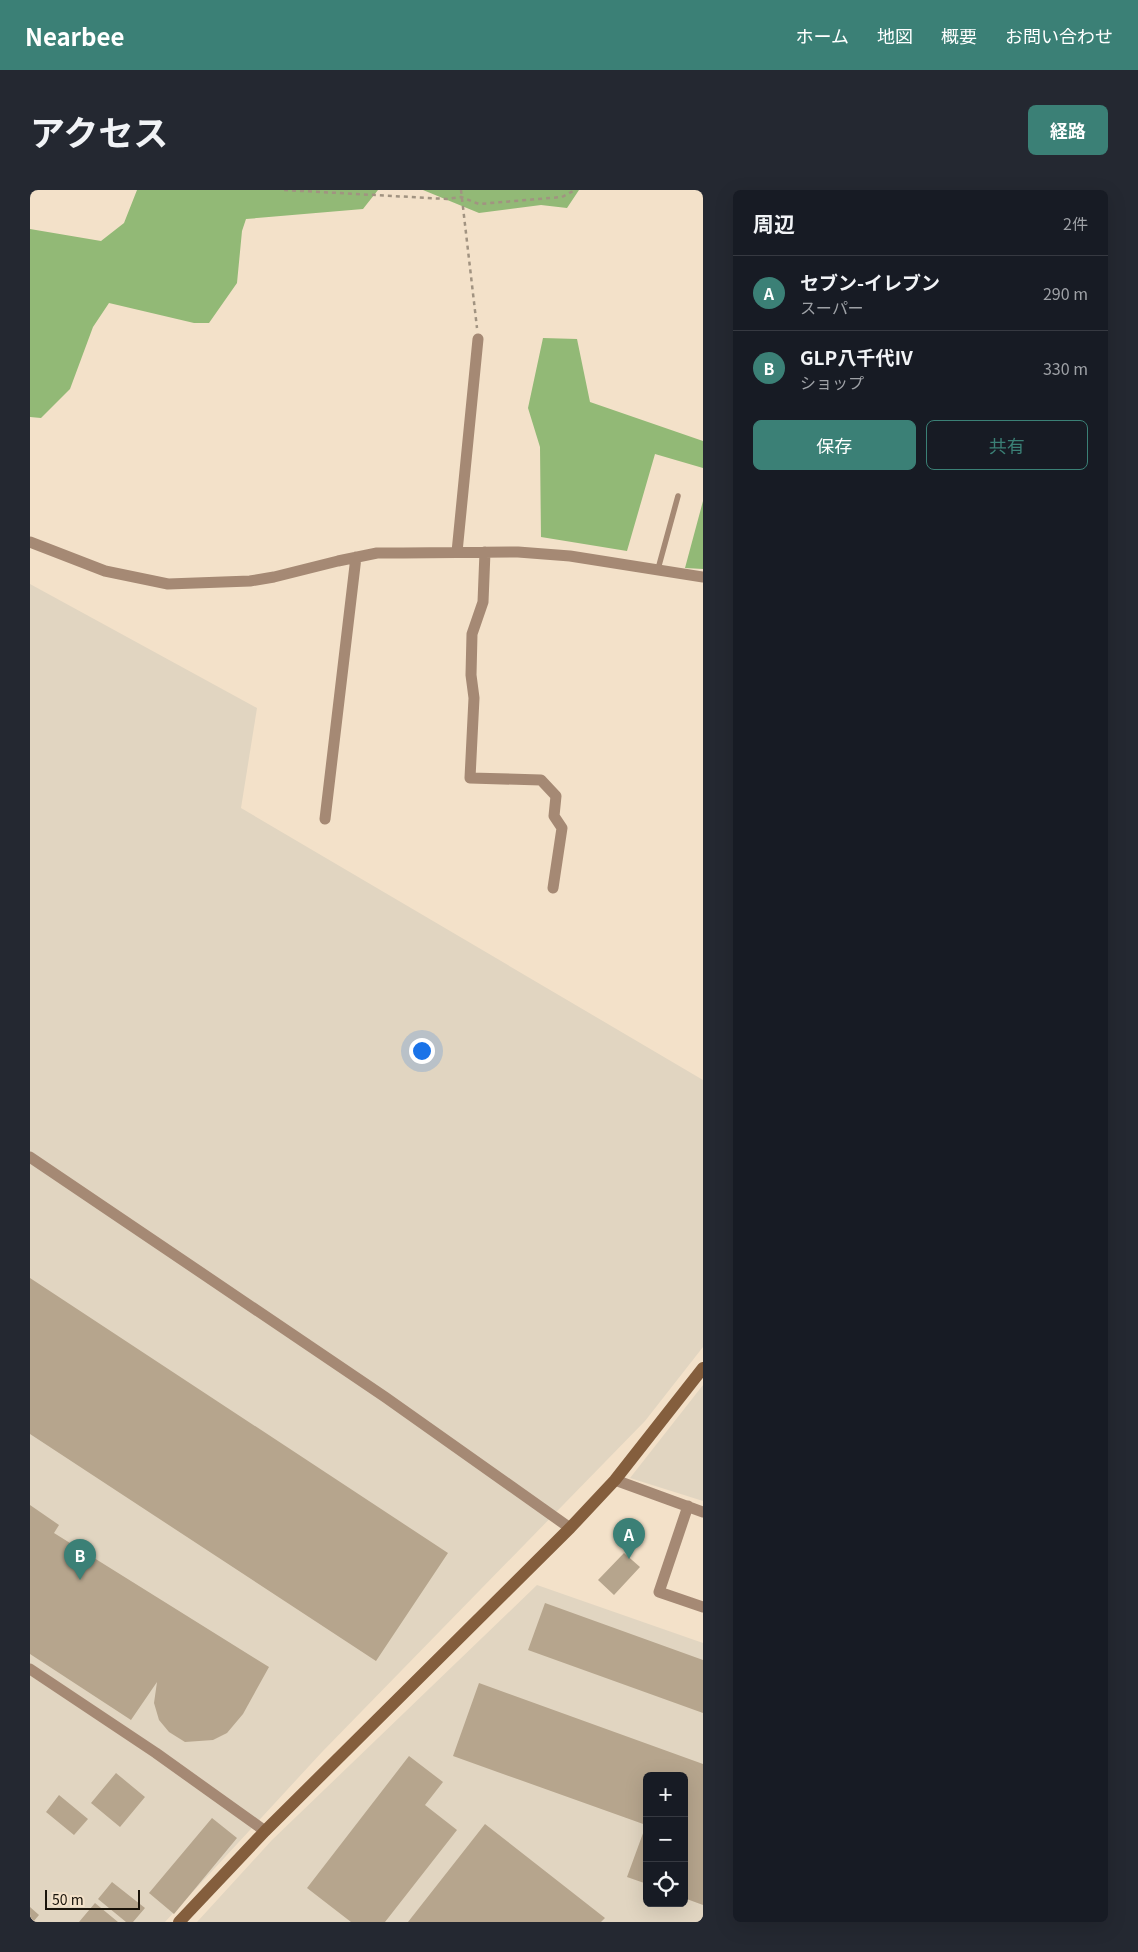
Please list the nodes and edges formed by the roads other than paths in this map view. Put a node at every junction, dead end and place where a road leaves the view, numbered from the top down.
1 (478, 339) road end
2 (678, 496) dead end
3 (30, 542) edge
4 (457, 552) junction
5 (486, 552) junction
6 (356, 557) junction
7 (658, 569) junction
8 (703, 577) edge
9 (325, 819) dead end
10 (553, 888) dead end
11 (30, 1157) edge
12 (703, 1368) edge
13 (615, 1480) junction
14 (688, 1506) junction
15 (703, 1512) edge
16 (570, 1528) junction
17 (703, 1607) edge
18 (30, 1669) edge
19 (265, 1831) junction
20 (179, 1922) edge

1 - 4 street
2 - 7 lane
3 - 6 street
4 - 5 street
4 - 6 street
5 - 7 street
5 - 10 street
6 - 9 street
7 - 8 street
11 - 16 street
12 - 13 street
13 - 14 street
13 - 16 street
14 - 15 street
14 - 17 street
16 - 19 street
18 - 19 street
19 - 20 street

